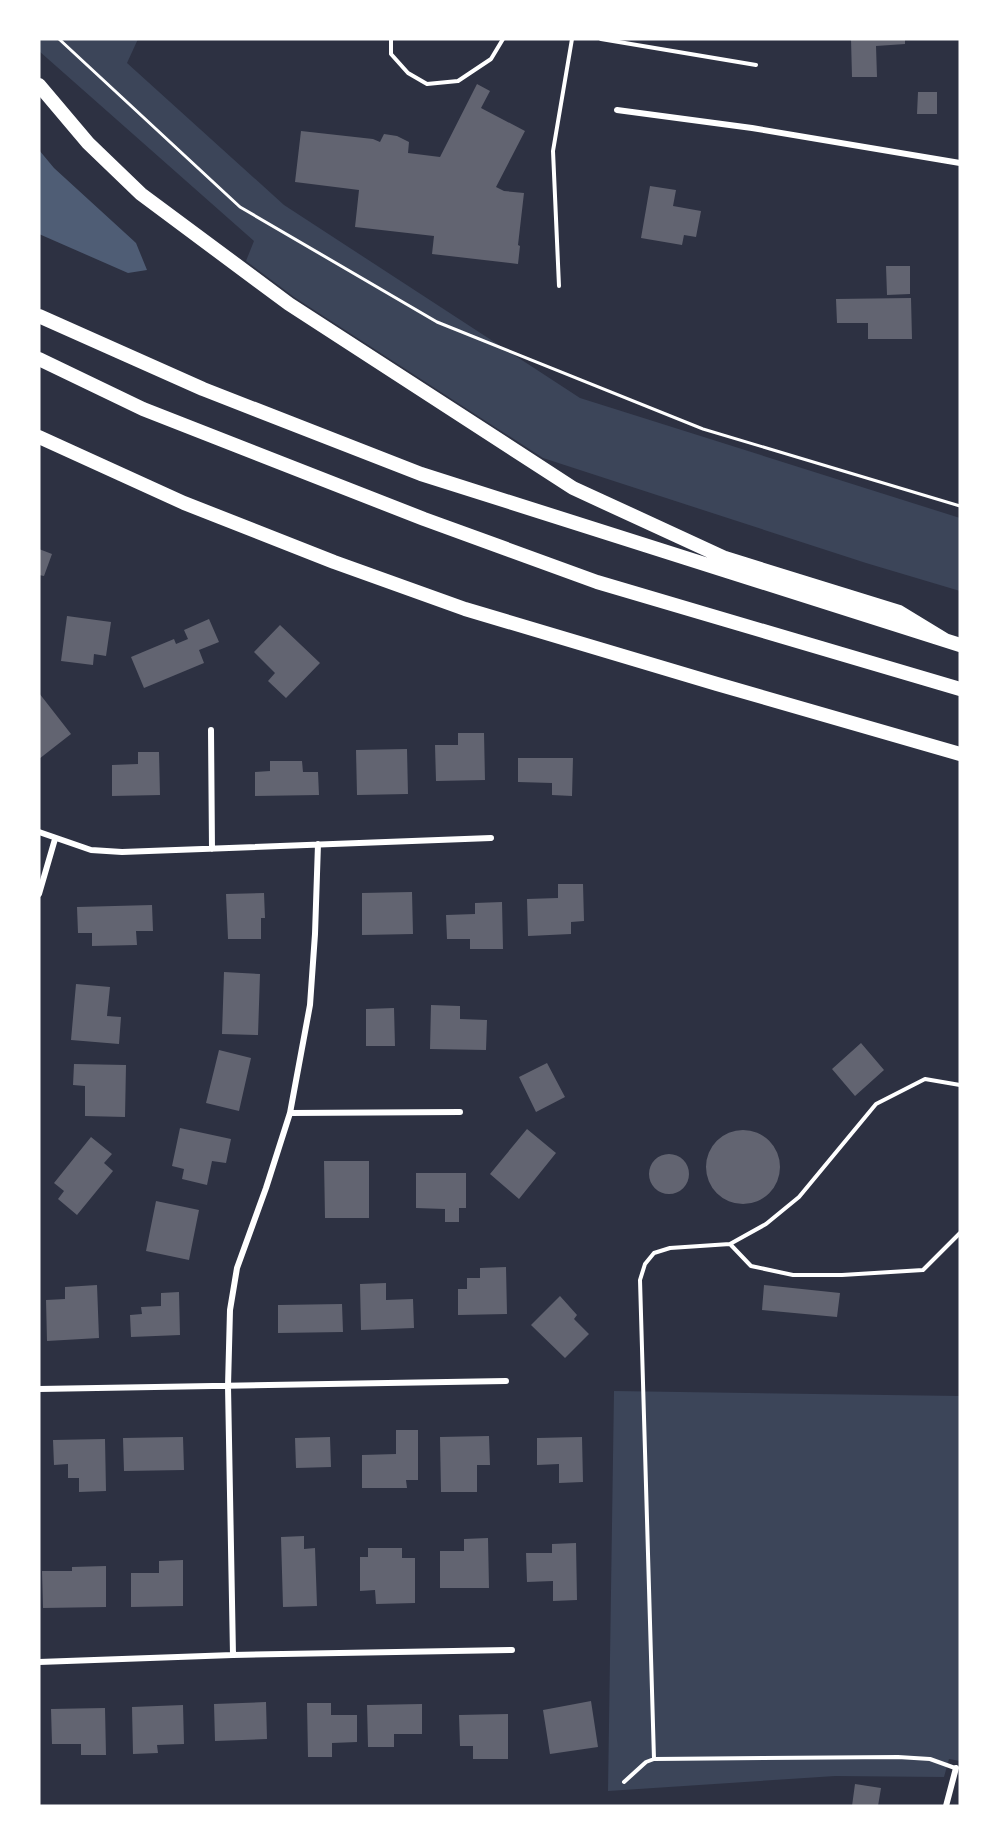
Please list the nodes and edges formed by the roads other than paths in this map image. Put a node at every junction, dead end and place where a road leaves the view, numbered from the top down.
1 (391, 39) edge
2 (503, 39) edge
3 (572, 39) edge
4 (601, 39) edge
5 (756, 65) dead end
6 (39, 85) edge
7 (617, 110) dead end
8 (960, 163) edge
9 (559, 286) dead end
10 (39, 316) edge
11 (39, 359) edge
12 (39, 437) edge
13 (945, 640) junction
14 (960, 645) edge
15 (960, 689) edge
16 (211, 730) dead end
17 (960, 754) edge
18 (39, 832) edge
19 (492, 838) dead end
20 (55, 839) junction
21 (318, 844) junction
22 (212, 849) junction
23 (39, 894) edge
24 (960, 1085) edge
25 (460, 1112) dead end
26 (290, 1113) junction
27 (960, 1233) edge
28 (730, 1244) junction
29 (506, 1381) dead end
30 (228, 1386) junction
31 (39, 1389) edge
32 (512, 1650) dead end
33 (233, 1655) junction
34 (39, 1662) edge
35 (654, 1759) junction
36 (956, 1768) joint
37 (624, 1782) dead end
38 (946, 1806) edge

1 - 2 lane
3 - 9 lane
4 - 5 lane
6 - 13 highway
7 - 8 street
10 - 13 highway
11 - 15 highway
12 - 17 highway
13 - 14 highway
16 - 22 street
18 - 20 street
19 - 21 street
20 - 22 street
20 - 23 street
21 - 22 street
21 - 26 street
24 - 28 lane
25 - 26 street
26 - 30 street
27 - 28 lane
28 - 35 lane
29 - 30 street
30 - 31 street
30 - 33 street
32 - 33 street
33 - 34 street
35 - 36 lane
35 - 37 lane
36 - 38 street

